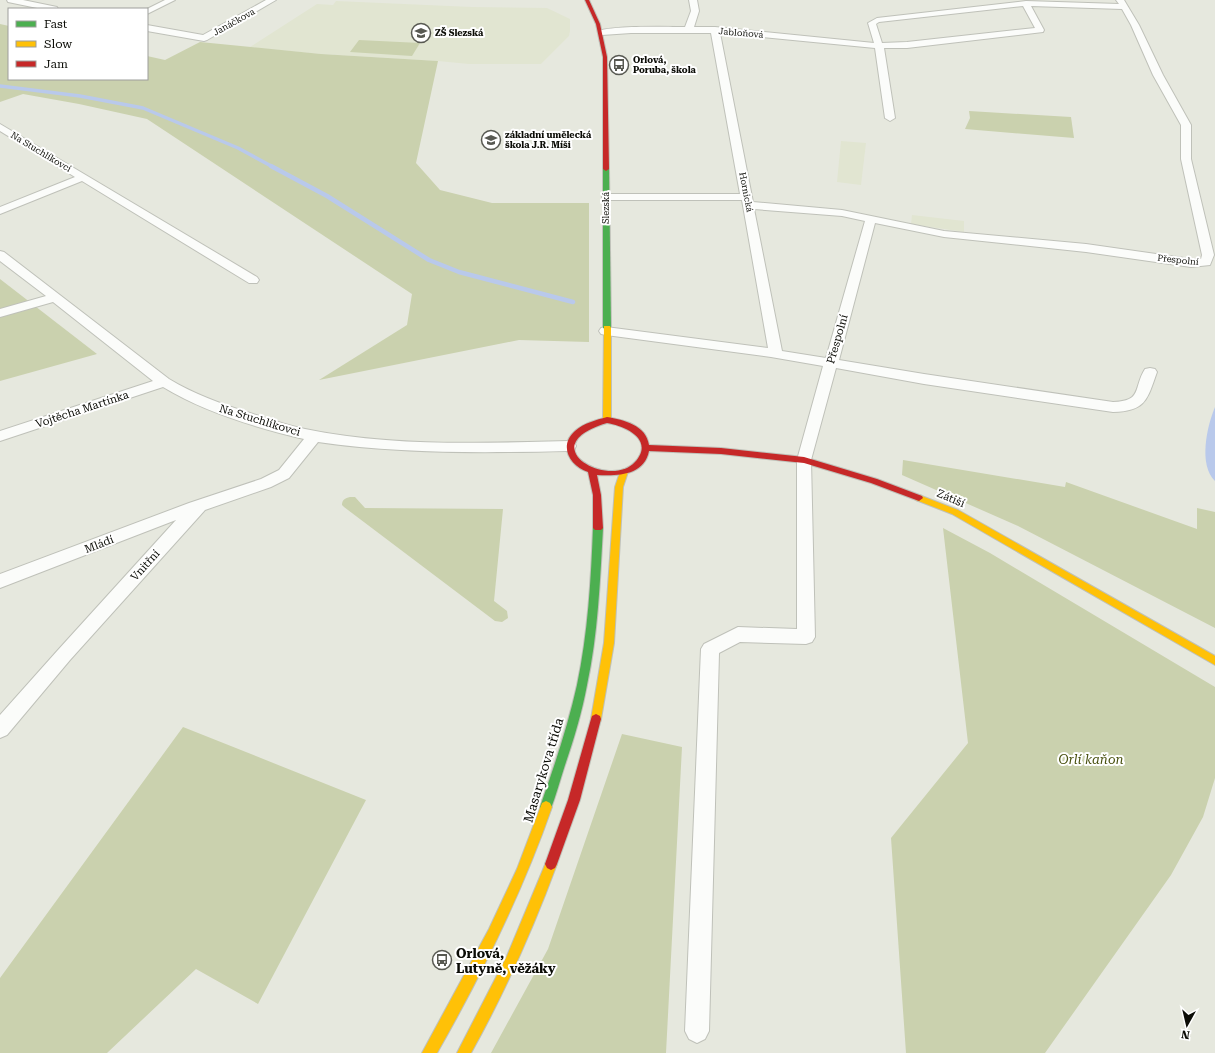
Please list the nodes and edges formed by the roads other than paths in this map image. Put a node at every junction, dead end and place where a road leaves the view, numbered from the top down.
1 (11, 0) edge
2 (171, 0) edge
3 (272, 0) edge
4 (587, 0) edge
5 (694, 0) edge
6 (1026, 3) junction
7 (1122, 4) edge
8 (49, 8) edge
9 (148, 12) edge
10 (148, 28) edge
11 (689, 30) junction
12 (715, 30) junction
13 (602, 32) junction
14 (879, 46) junction
15 (890, 118) dead end
16 (0, 127) edge
17 (83, 177) junction
18 (606, 197) junction
19 (747, 201) junction
20 (0, 211) edge
21 (871, 219) junction
22 (0, 255) edge
23 (253, 280) dead end
24 (54, 298) junction
25 (0, 313) edge
26 (606, 331) junction
27 (776, 354) junction
28 (830, 363) junction
29 (1150, 372) dead end
30 (164, 382) junction
31 (607, 420) junction
32 (0, 436) edge
33 (314, 436) junction
34 (569, 446) junction
35 (646, 448) junction
36 (804, 460) junction
37 (592, 472) junction
38 (624, 472) junction
39 (199, 506) junction
40 (0, 581) edge
41 (1215, 661) edge
42 (0, 729) edge
43 (697, 1032) dead end
44 (429, 1053) edge
45 (464, 1053) edge

1 - 8 street
2 - 9 street
3 - 10 street, Janáčkova
4 - 13 street, Slezská
5 - 11 street
6 - 7 street
6 - 14 street
6 - 14 street, Jabloňová
7 - 21 street, Přespolní
11 - 12 street, Jabloňová
11 - 13 street, Jabloňová
12 - 14 street, Jabloňová
12 - 19 street, Hornická
13 - 18 street, Slezská
14 - 15 street
16 - 17 street, Na Stuchlíkovci
17 - 20 street, Na Stuchlíkovci
17 - 23 street, Na Stuchlíkovci
18 - 19 street, Přespolní
18 - 26 street, Slezská
19 - 21 street, Přespolní
19 - 27 street, Hornická
21 - 28 street, Přespolní
22 - 24 street, Na Stuchlíkovci
24 - 25 street
24 - 30 street, Na Stuchlíkovci
26 - 27 street
26 - 31 street, Slezská
27 - 28 street
28 - 29 street
28 - 36 street, Přespolní
30 - 32 street, Vojtěcha Martínka
30 - 33 street, Na Stuchlíkovci
31 - 34 street
31 - 35 street
33 - 34 street, Na Stuchlíkovci
33 - 39 street, Vnitřní
34 - 37 street
35 - 36 street, Zátiší
35 - 38 street
36 - 41 street, Zátiší
36 - 43 street, Přespolní
37 - 38 street
37 - 44 street, Masarykova třída
38 - 45 street
39 - 40 street, Mládí
39 - 42 street, Vnitřní

